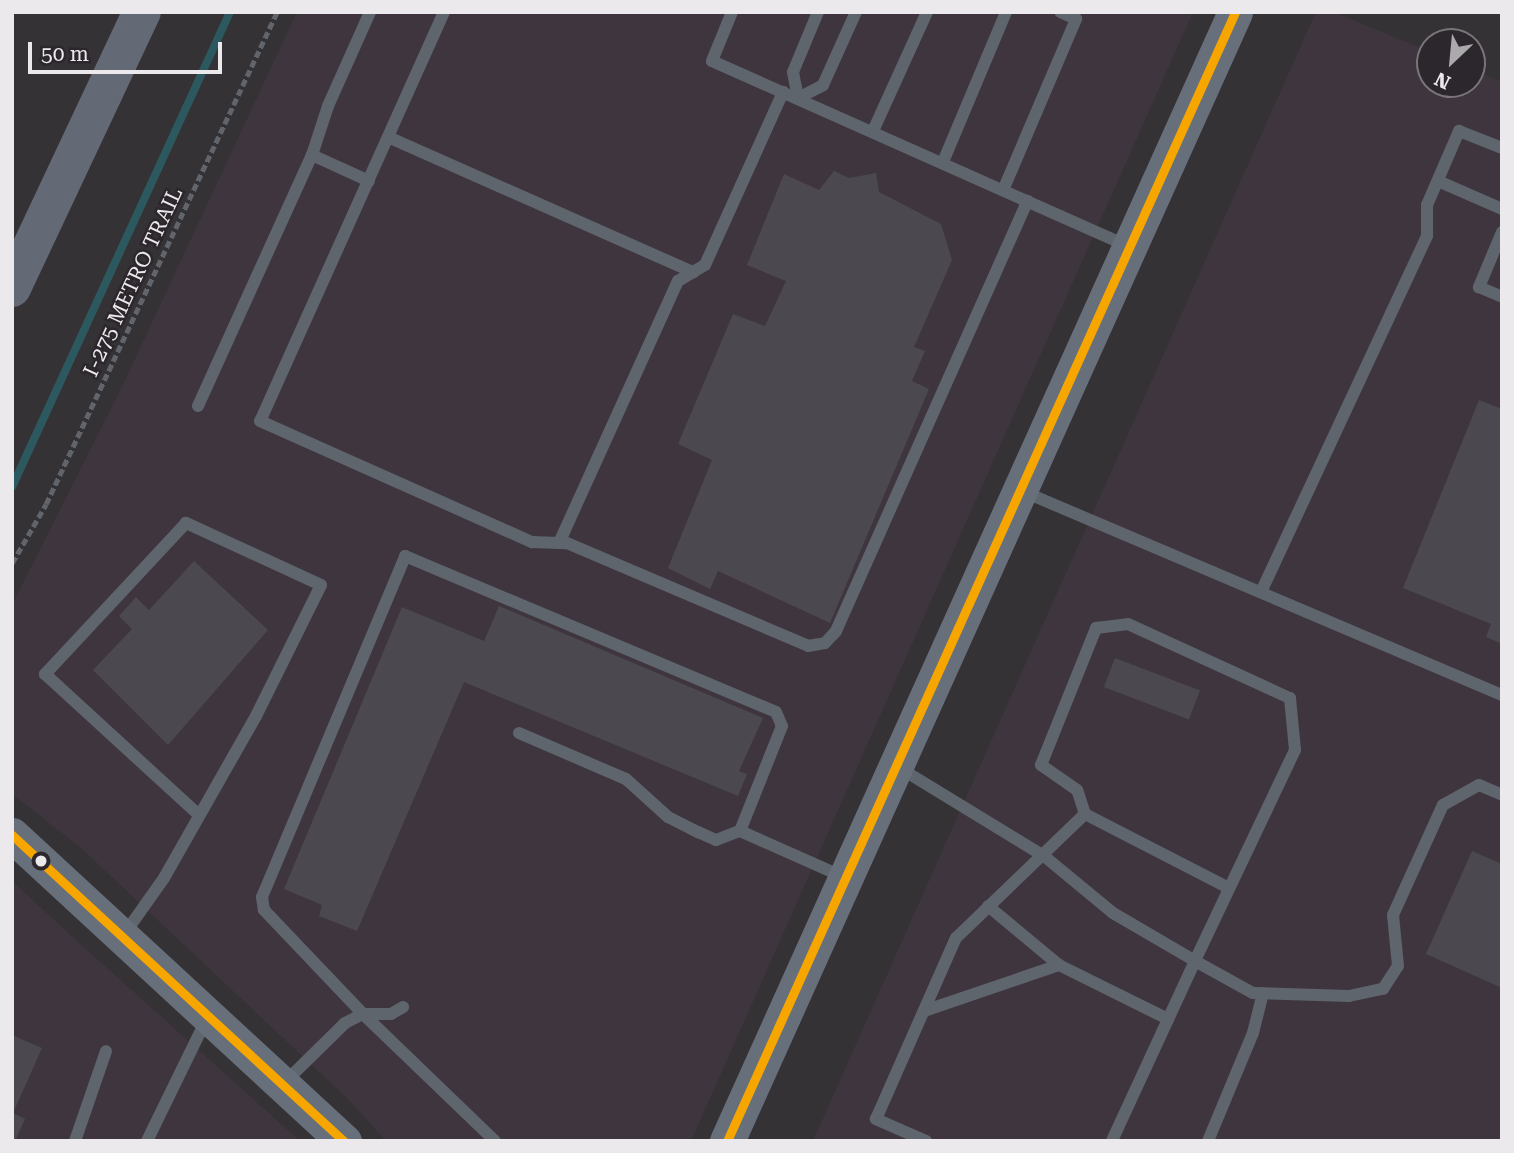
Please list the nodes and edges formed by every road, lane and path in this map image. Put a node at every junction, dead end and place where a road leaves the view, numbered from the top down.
1 (142, 12) edge
2 (277, 12) edge
3 (370, 12) edge
4 (444, 12) edge
5 (732, 12) edge
6 (818, 12) edge
7 (856, 12) edge
8 (927, 12) edge
9 (1006, 12) edge
10 (1060, 12) edge
11 (1236, 12) edge
12 (783, 92) junction
13 (798, 98) junction
14 (873, 131) junction
15 (388, 137) junction
16 (1502, 148) edge
17 (312, 155) junction
18 (943, 162) junction
19 (369, 181) junction
20 (1438, 181) junction
21 (1004, 188) junction
22 (1027, 201) junction
23 (1502, 209) edge
24 (1502, 232) edge
25 (1128, 246) junction
26 (693, 272) junction
27 (12, 288) edge
28 (1502, 297) edge
29 (198, 406) dead end
30 (1017, 489) junction
31 (559, 543) junction
32 (12, 563) edge
33 (1261, 592) junction
34 (1502, 695) edge
35 (519, 733) dead end
36 (895, 765) junction
37 (1502, 795) edge
38 (1085, 814) junction
39 (199, 815) junction
40 (740, 831) junction
41 (12, 835) edge
42 (1044, 856) junction
43 (844, 878) junction
44 (1229, 888) junction
45 (988, 906) junction
46 (123, 937) junction
47 (1195, 961) junction
48 (1059, 965) junction
49 (1263, 993) junction
50 (402, 1007) dead end
51 (924, 1011) junction
52 (209, 1014) junction
53 (363, 1014) junction
54 (1168, 1019) junction
55 (106, 1051) dead end
56 (283, 1084) junction
57 (75, 1141) edge
58 (147, 1141) edge
59 (344, 1141) edge
60 (495, 1141) edge
61 (727, 1141) edge
62 (926, 1141) edge
63 (1112, 1141) edge
64 (1208, 1141) edge

1 - 27 highway
2 - 32 path, I-275 METRO TRAIL
3 - 17 lane
4 - 15 lane
5 - 12 lane
6 - 13 lane
7 - 13 lane
8 - 14 lane
9 - 18 lane
10 - 21 lane
11 - 25 street
12 - 13 lane
12 - 26 lane
13 - 14 lane
14 - 18 lane
15 - 19 lane
15 - 26 lane
16 - 20 lane
17 - 19 lane
17 - 29 lane
18 - 21 lane
19 - 31 lane
20 - 23 lane
20 - 33 lane
21 - 22 lane
22 - 25 lane
22 - 31 lane
24 - 28 lane
25 - 30 street
26 - 31 lane
30 - 33 lane
30 - 36 street
33 - 34 lane
35 - 40 lane
36 - 42 lane
36 - 43 street
37 - 49 lane
38 - 42 lane
38 - 44 lane
38 - 44 lane
39 - 39 lane
39 - 46 lane
40 - 43 lane
40 - 53 lane
41 - 46 street
42 - 45 lane
42 - 47 lane
43 - 61 street
44 - 47 lane
45 - 48 lane
45 - 51 lane
46 - 52 street
47 - 49 lane
47 - 54 lane
48 - 51 lane
48 - 54 lane
49 - 64 lane
50 - 53 lane
51 - 62 lane
52 - 56 street
52 - 58 lane
53 - 56 lane
53 - 60 lane
54 - 63 lane
55 - 57 lane
56 - 59 street

